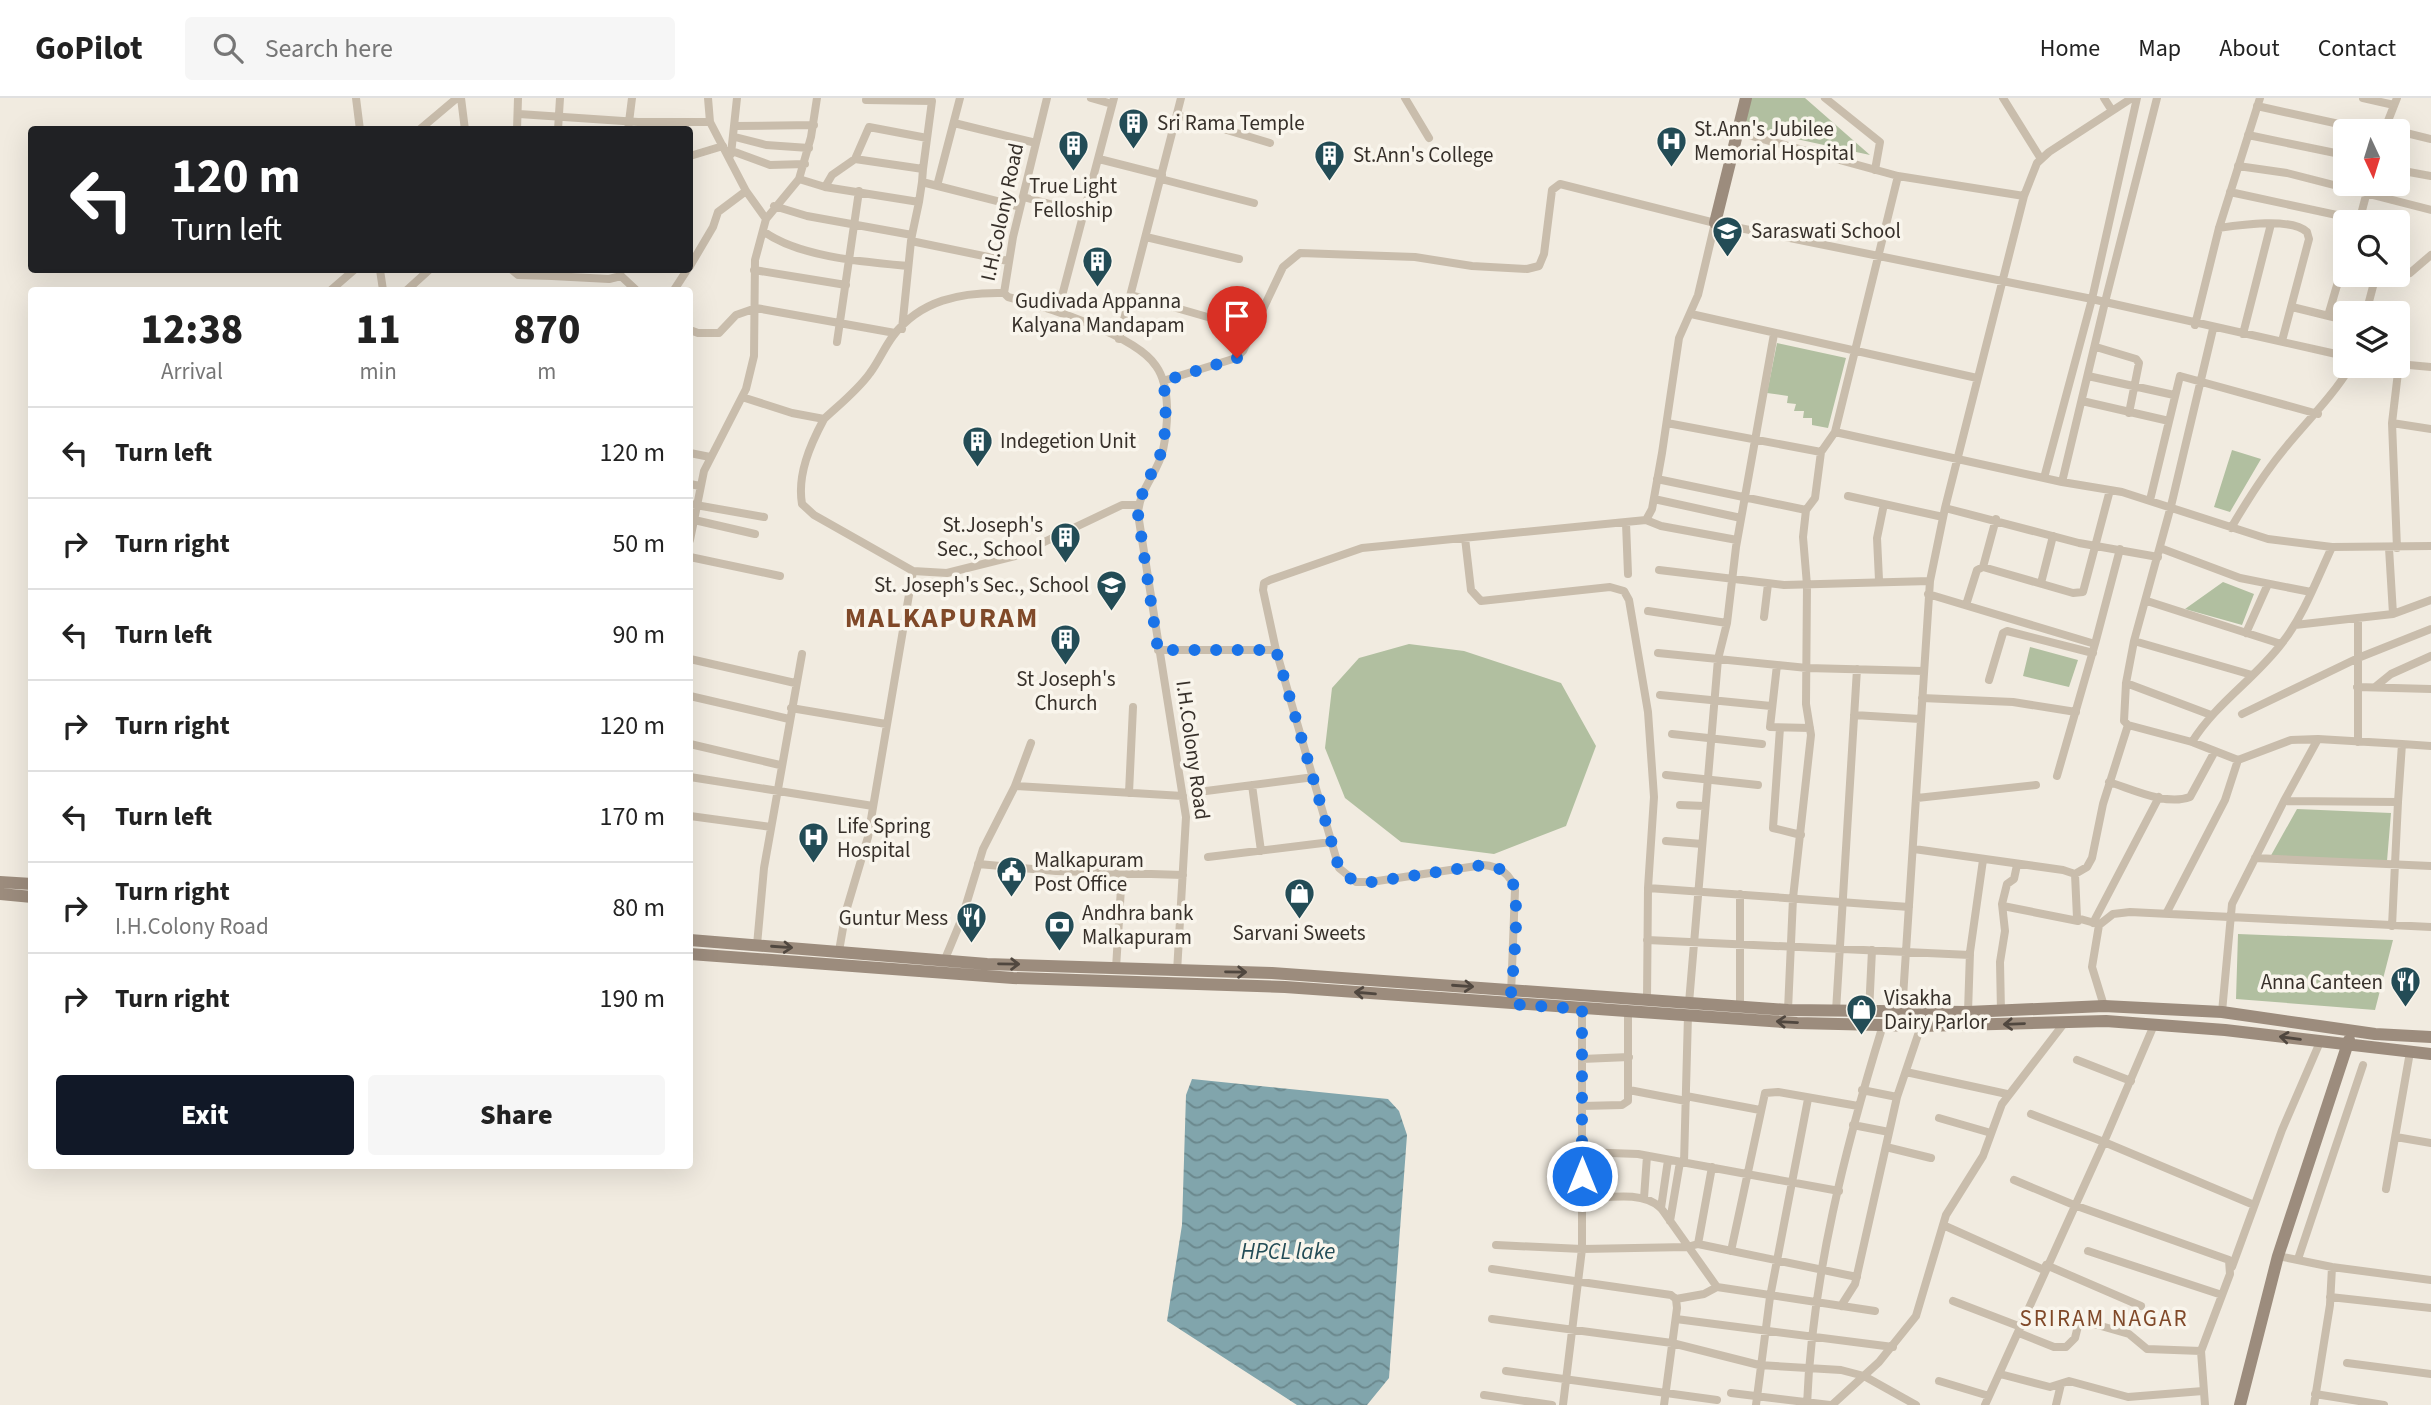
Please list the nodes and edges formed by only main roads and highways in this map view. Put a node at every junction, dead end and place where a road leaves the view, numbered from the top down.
1 (1746, 98) edge
2 (1715, 223) road end
3 (0, 881) edge
4 (28, 884) edge
5 (0, 894) edge
6 (28, 897) edge
7 (693, 940) edge
8 (693, 954) edge
9 (1062, 965) junction
10 (1060, 980) junction
11 (1688, 1009) junction
12 (2057, 1018) junction
13 (1902, 1019) junction
14 (2353, 1030) junction
15 (2431, 1037) edge
16 (2348, 1045) junction
17 (2431, 1054) edge
18 (2240, 1405) edge

1 - 2 main road
3 - 4 main road
5 - 6 main road
7 -> 9 main road
8 - 10 main road
9 - 10 main road
9 -> 11 main road
11 -> 10 main road
11 - 13 main road
13 -> 11 main road
12 - 13 main road
12 -> 13 main road
12 - 14 main road
16 -> 12 main road
14 - 15 main road
14 - 16 main road
16 - 17 main road
16 - 18 main road

